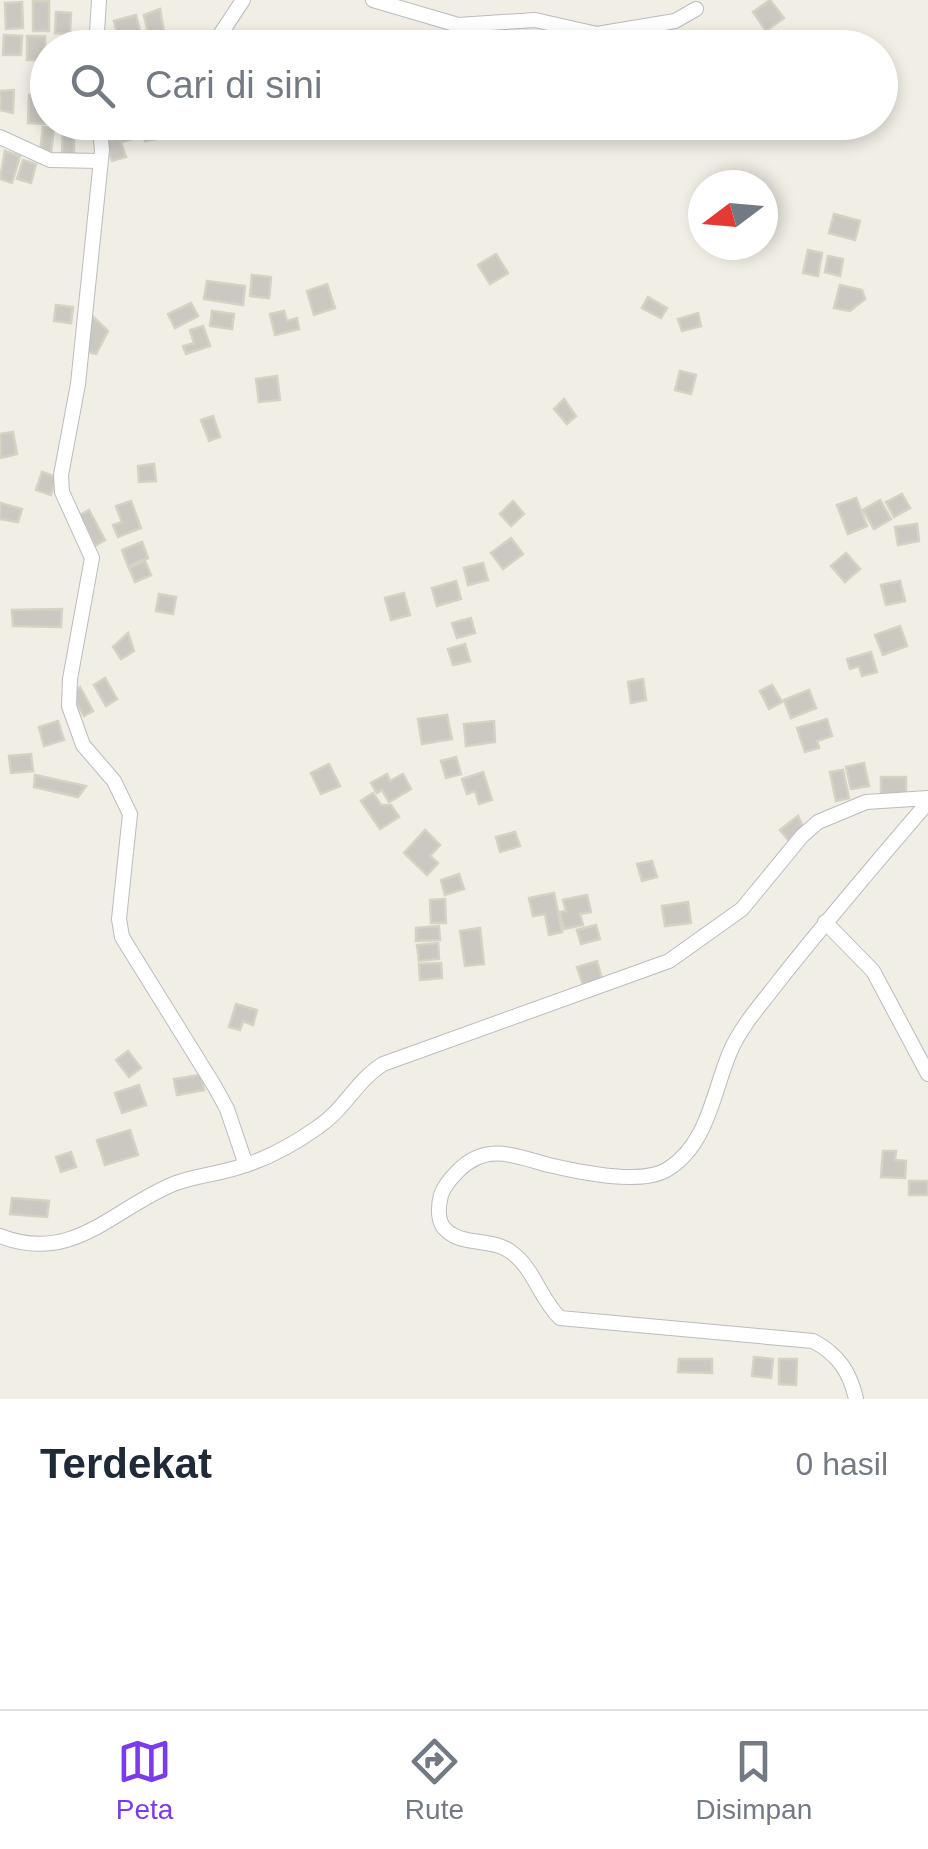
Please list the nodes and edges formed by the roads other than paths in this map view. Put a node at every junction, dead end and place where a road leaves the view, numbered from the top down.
1 (100, 0) edge
2 (244, 0) edge
3 (373, 0) edge
4 (696, 9) dead end
5 (98, 30) edge
6 (224, 30) edge
7 (580, 30) edge
8 (622, 30) edge
9 (0, 137) edge
10 (101, 140) edge
11 (100, 161) junction
12 (927, 798) edge
13 (826, 922) junction
14 (928, 1074) edge
15 (246, 1164) junction
16 (0, 1236) edge
17 (856, 1399) edge

1 - 5 street
2 - 6 street
3 - 7 street
4 - 8 street
9 - 11 street
10 - 11 street
11 - 15 street
12 - 13 street
12 - 15 street
13 - 14 street
13 - 17 street
15 - 16 street

